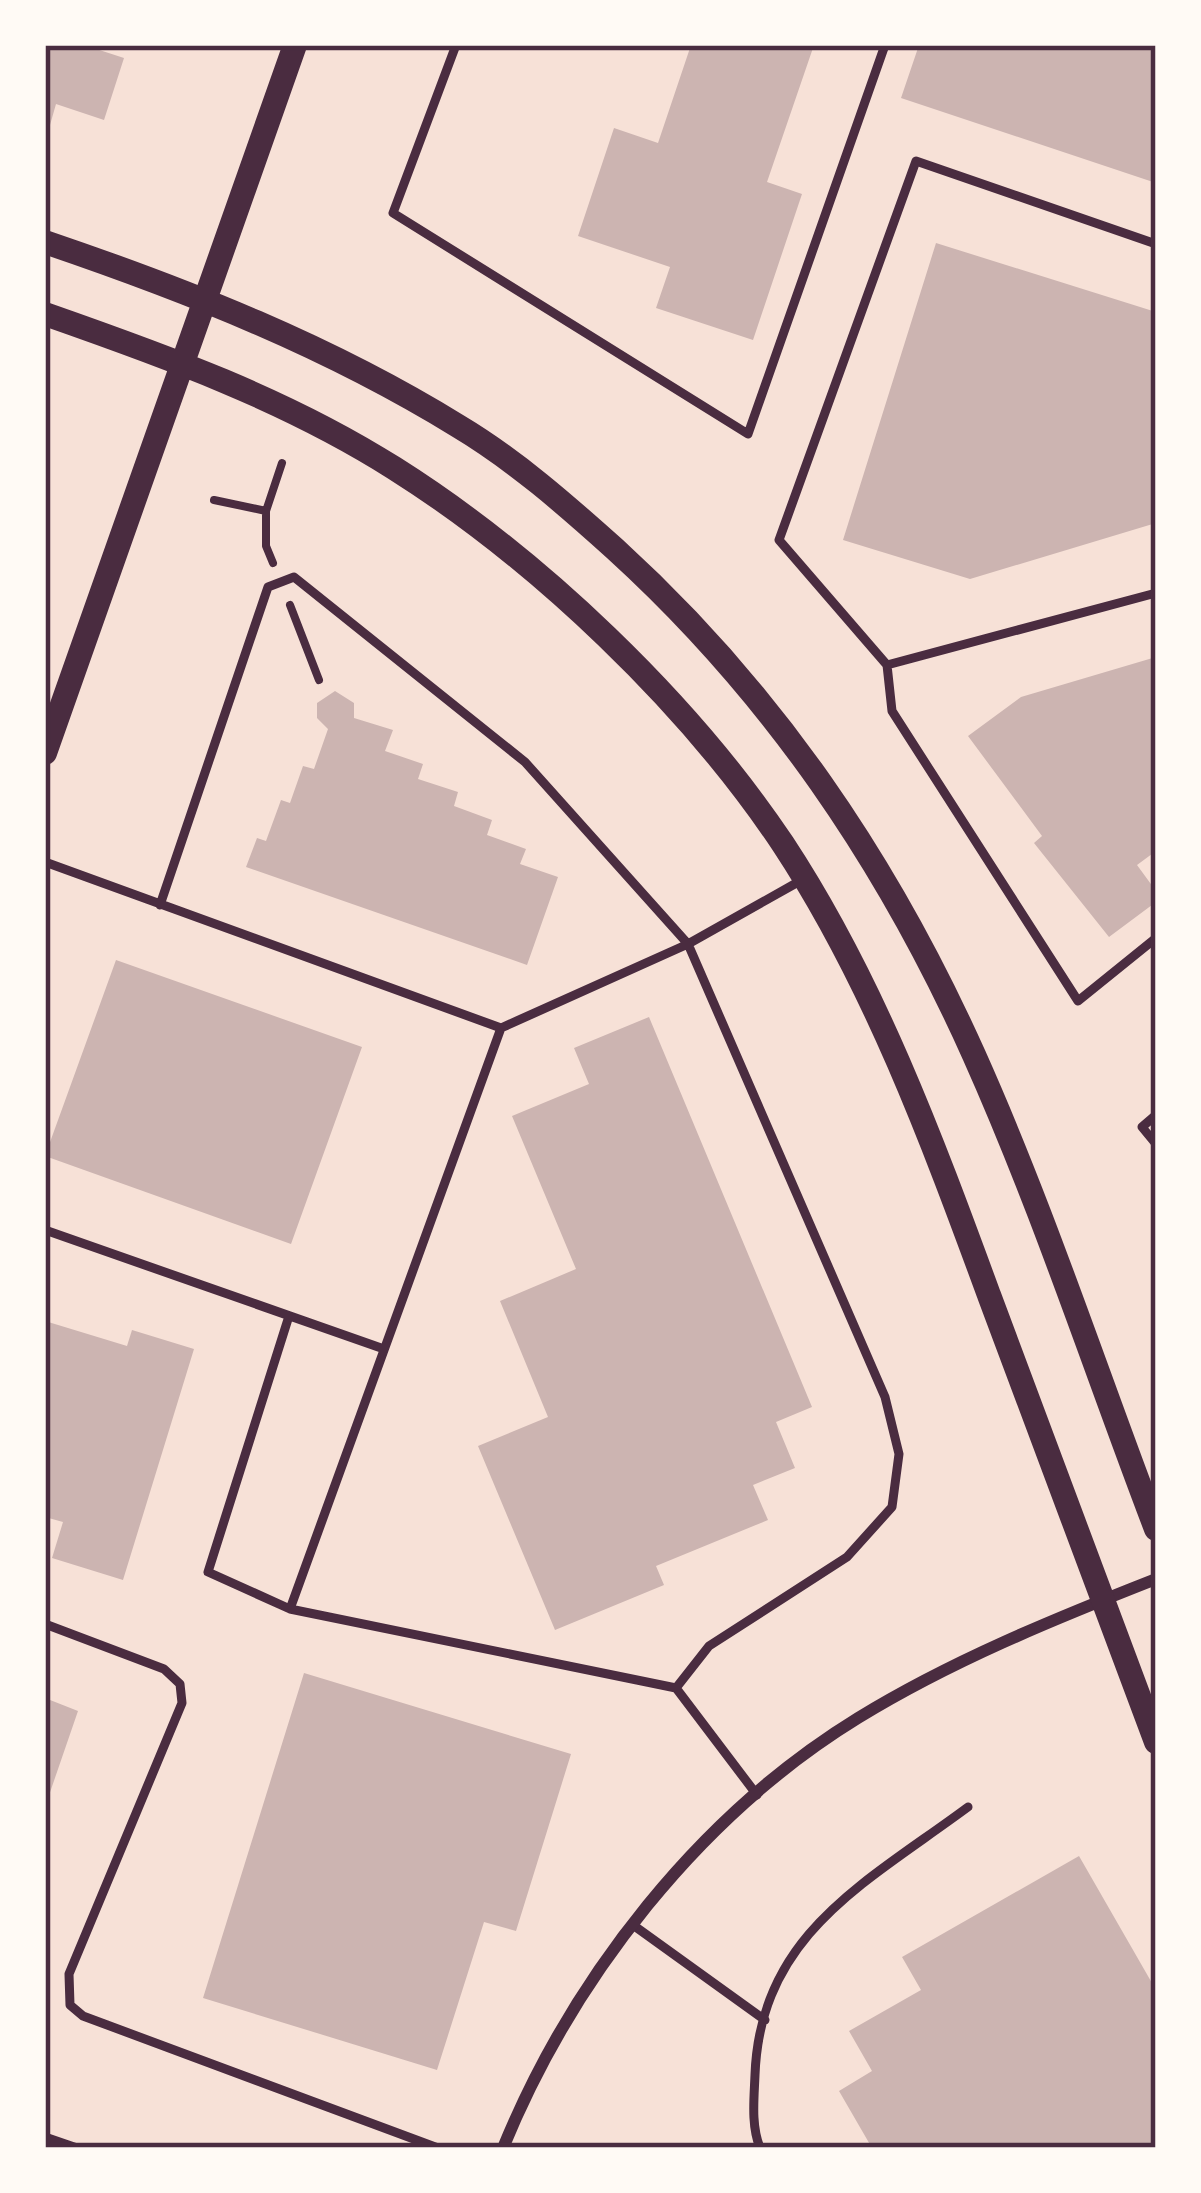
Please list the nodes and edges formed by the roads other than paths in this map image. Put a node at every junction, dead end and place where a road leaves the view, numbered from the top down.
1 (295, 45) edge
2 (456, 45) edge
3 (885, 45) edge
4 (45, 242) edge
5 (1156, 244) edge
6 (207, 297) junction
7 (45, 314) edge
8 (184, 363) junction
9 (1156, 593) edge
10 (887, 665) junction
11 (45, 753) edge
12 (45, 862) edge
13 (804, 879) junction
14 (160, 905) junction
15 (1156, 938) edge
16 (688, 944) junction
17 (501, 1028) junction
18 (1156, 1114) edge
19 (1156, 1144) edge
20 (45, 1230) edge
21 (289, 1316) junction
22 (384, 1349) junction
23 (1156, 1529) edge
24 (1156, 1580) edge
25 (1103, 1600) junction
26 (290, 1609) junction
27 (45, 1624) edge
28 (676, 1688) junction
29 (1156, 1742) edge
30 (757, 1795) junction
31 (968, 1807) dead end
32 (633, 1925) junction
33 (765, 2020) junction
34 (45, 2137) edge
35 (77, 2148) edge
36 (438, 2148) edge
37 (503, 2148) edge
38 (760, 2148) edge

1 - 6 main road
2 - 3 lane
4 - 6 main road
5 - 10 lane
6 - 8 main road
6 - 23 main road
7 - 8 main road
8 - 11 main road
8 - 13 main road
9 - 10 lane
10 - 15 lane
12 - 14 lane
13 - 16 lane
13 - 25 main road
14 - 16 lane
14 - 17 lane
16 - 17 lane
16 - 28 lane
17 - 22 lane
18 - 19 lane
20 - 21 lane
21 - 22 lane
21 - 26 lane
22 - 26 lane
24 - 25 street
25 - 29 main road
25 - 30 street
26 - 28 lane
27 - 36 lane
28 - 30 lane
30 - 32 street
31 - 33 lane
32 - 33 lane
32 - 37 street
33 - 38 lane
34 - 35 lane

